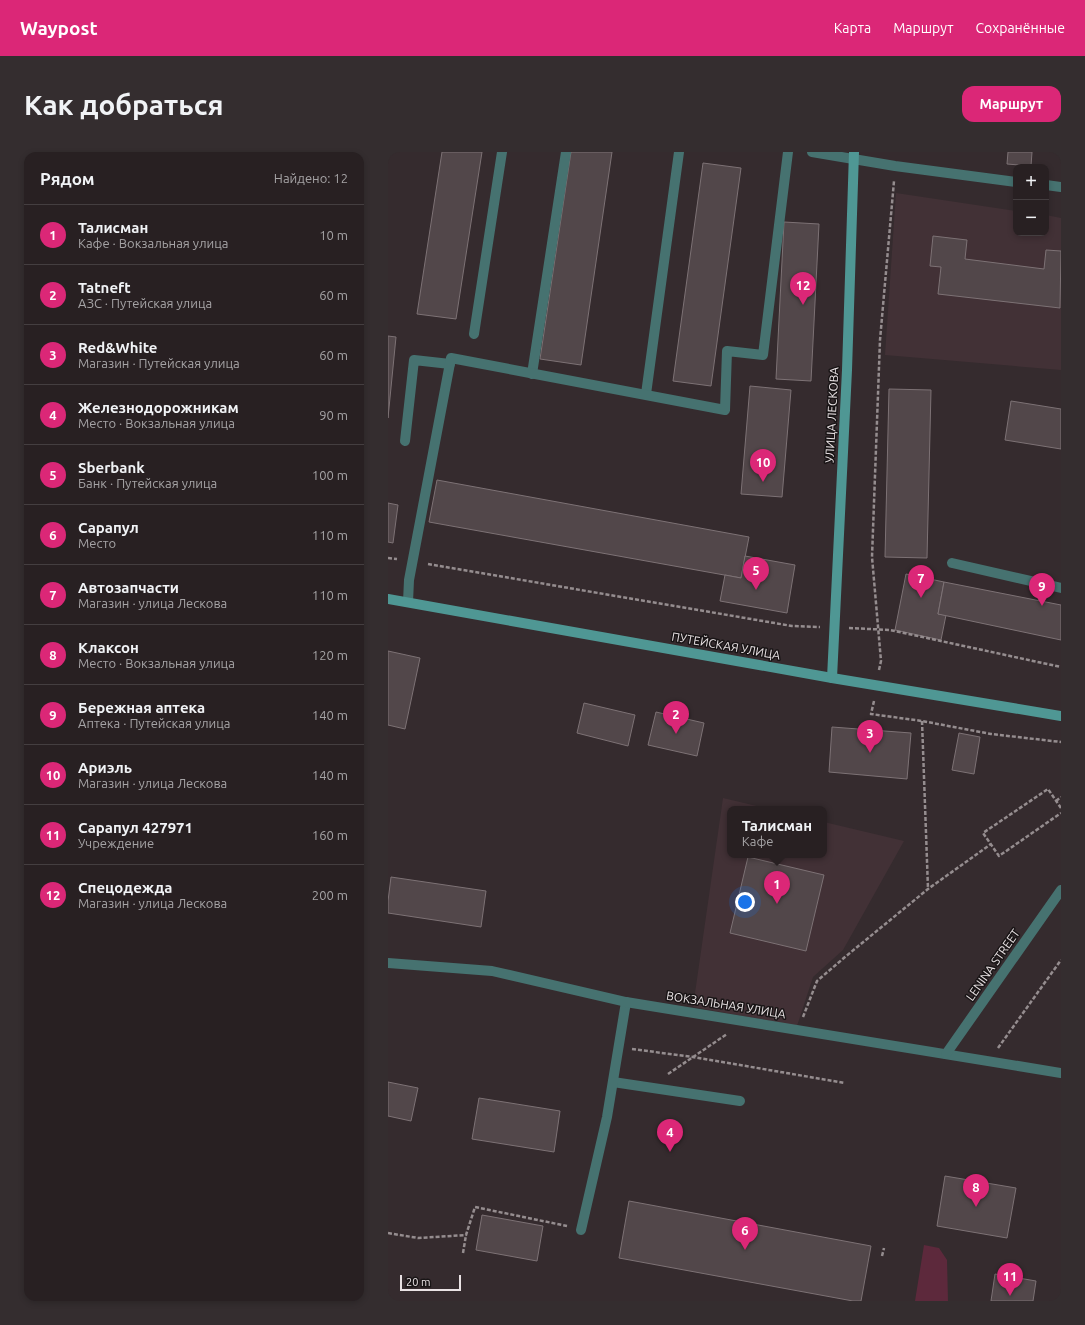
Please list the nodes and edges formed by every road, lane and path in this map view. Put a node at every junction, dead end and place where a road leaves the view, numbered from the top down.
1 (502, 152) edge
2 (566, 152) edge
3 (679, 152) edge
4 (788, 152) edge
5 (812, 152) edge
6 (854, 155) edge
7 (895, 166) junction
8 (1013, 182) edge
9 (1049, 186) edge
10 (1061, 187) edge
11 (474, 334) dead end
12 (450, 364) junction
13 (532, 374) junction
14 (646, 394) junction
15 (405, 442) dead end
16 (388, 558) edge
17 (413, 561) junction
18 (952, 563) dead end
19 (1061, 588) edge
20 (388, 599) edge
21 (408, 602) junction
22 (834, 628) junction
23 (879, 630) junction
24 (1061, 667) edge
25 (832, 678) junction
26 (876, 686) junction
27 (1061, 716) edge
28 (922, 721) junction
29 (1061, 742) edge
30 (1061, 797) edge
31 (1056, 801) junction
32 (1061, 808) edge
33 (1061, 813) edge
34 (991, 844) junction
35 (928, 889) junction
36 (1061, 890) edge
37 (1061, 960) edge
38 (388, 964) edge
39 (626, 1002) junction
40 (745, 1022) junction
41 (800, 1030) junction
42 (619, 1047) junction
43 (946, 1054) junction
44 (693, 1057) junction
45 (989, 1061) junction
46 (1061, 1073) edge
47 (613, 1082) junction
48 (845, 1083) dead end
49 (649, 1087) junction
50 (740, 1101) dead end
51 (581, 1230) joint
52 (388, 1233) edge
53 (466, 1235) junction
54 (884, 1248) dead end
55 (463, 1253) dead end
56 (882, 1256) dead end

1 - 11 street
2 - 13 street
3 - 14 street
4 - 14 street
5 - 6 street
6 - 7 street
6 - 22 main road, УЛИЦА ЛЕСКОВА
7 - 8 street
7 - 23 path
9 - 10 street
12 - 13 street
12 - 15 street
12 - 17 street
13 - 14 street
16 - 17 path
17 - 21 street
17 - 22 path
18 - 19 street
20 - 21 main road, ПУТЕЙСКАЯ УЛИЦА
21 - 25 main road, ПУТЕЙСКАЯ УЛИЦА
22 - 23 path
22 - 25 main road, УЛИЦА ЛЕСКОВА
23 - 24 path
23 - 26 path
25 - 26 main road, ПУТЕЙСКАЯ УЛИЦА
26 - 27 main road, ПУТЕЙСКАЯ УЛИЦА
26 - 28 path
28 - 29 path
28 - 35 path
30 - 31 path
31 - 32 path
31 - 34 path
33 - 34 path
34 - 35 path
35 - 41 path
36 - 43 street, LENINA STREET
37 - 45 path
38 - 39 street, ВОКЗАЛЬНАЯ УЛИЦА
39 - 40 street, ВОКЗАЛЬНАЯ УЛИЦА
39 - 42 street
40 - 41 street, ВОКЗАЛЬНАЯ УЛИЦА
40 - 44 path
41 - 43 street, ВОКЗАЛЬНАЯ УЛИЦА
42 - 44 path
42 - 47 street
43 - 45 street, ВОКЗАЛЬНАЯ УЛИЦА
44 - 48 path
44 - 49 path
45 - 46 street, ВОКЗАЛЬНАЯ УЛИЦА
47 - 49 street
47 - 51 street
49 - 50 street
51 - 53 path
52 - 53 path
53 - 55 path
54 - 56 path

